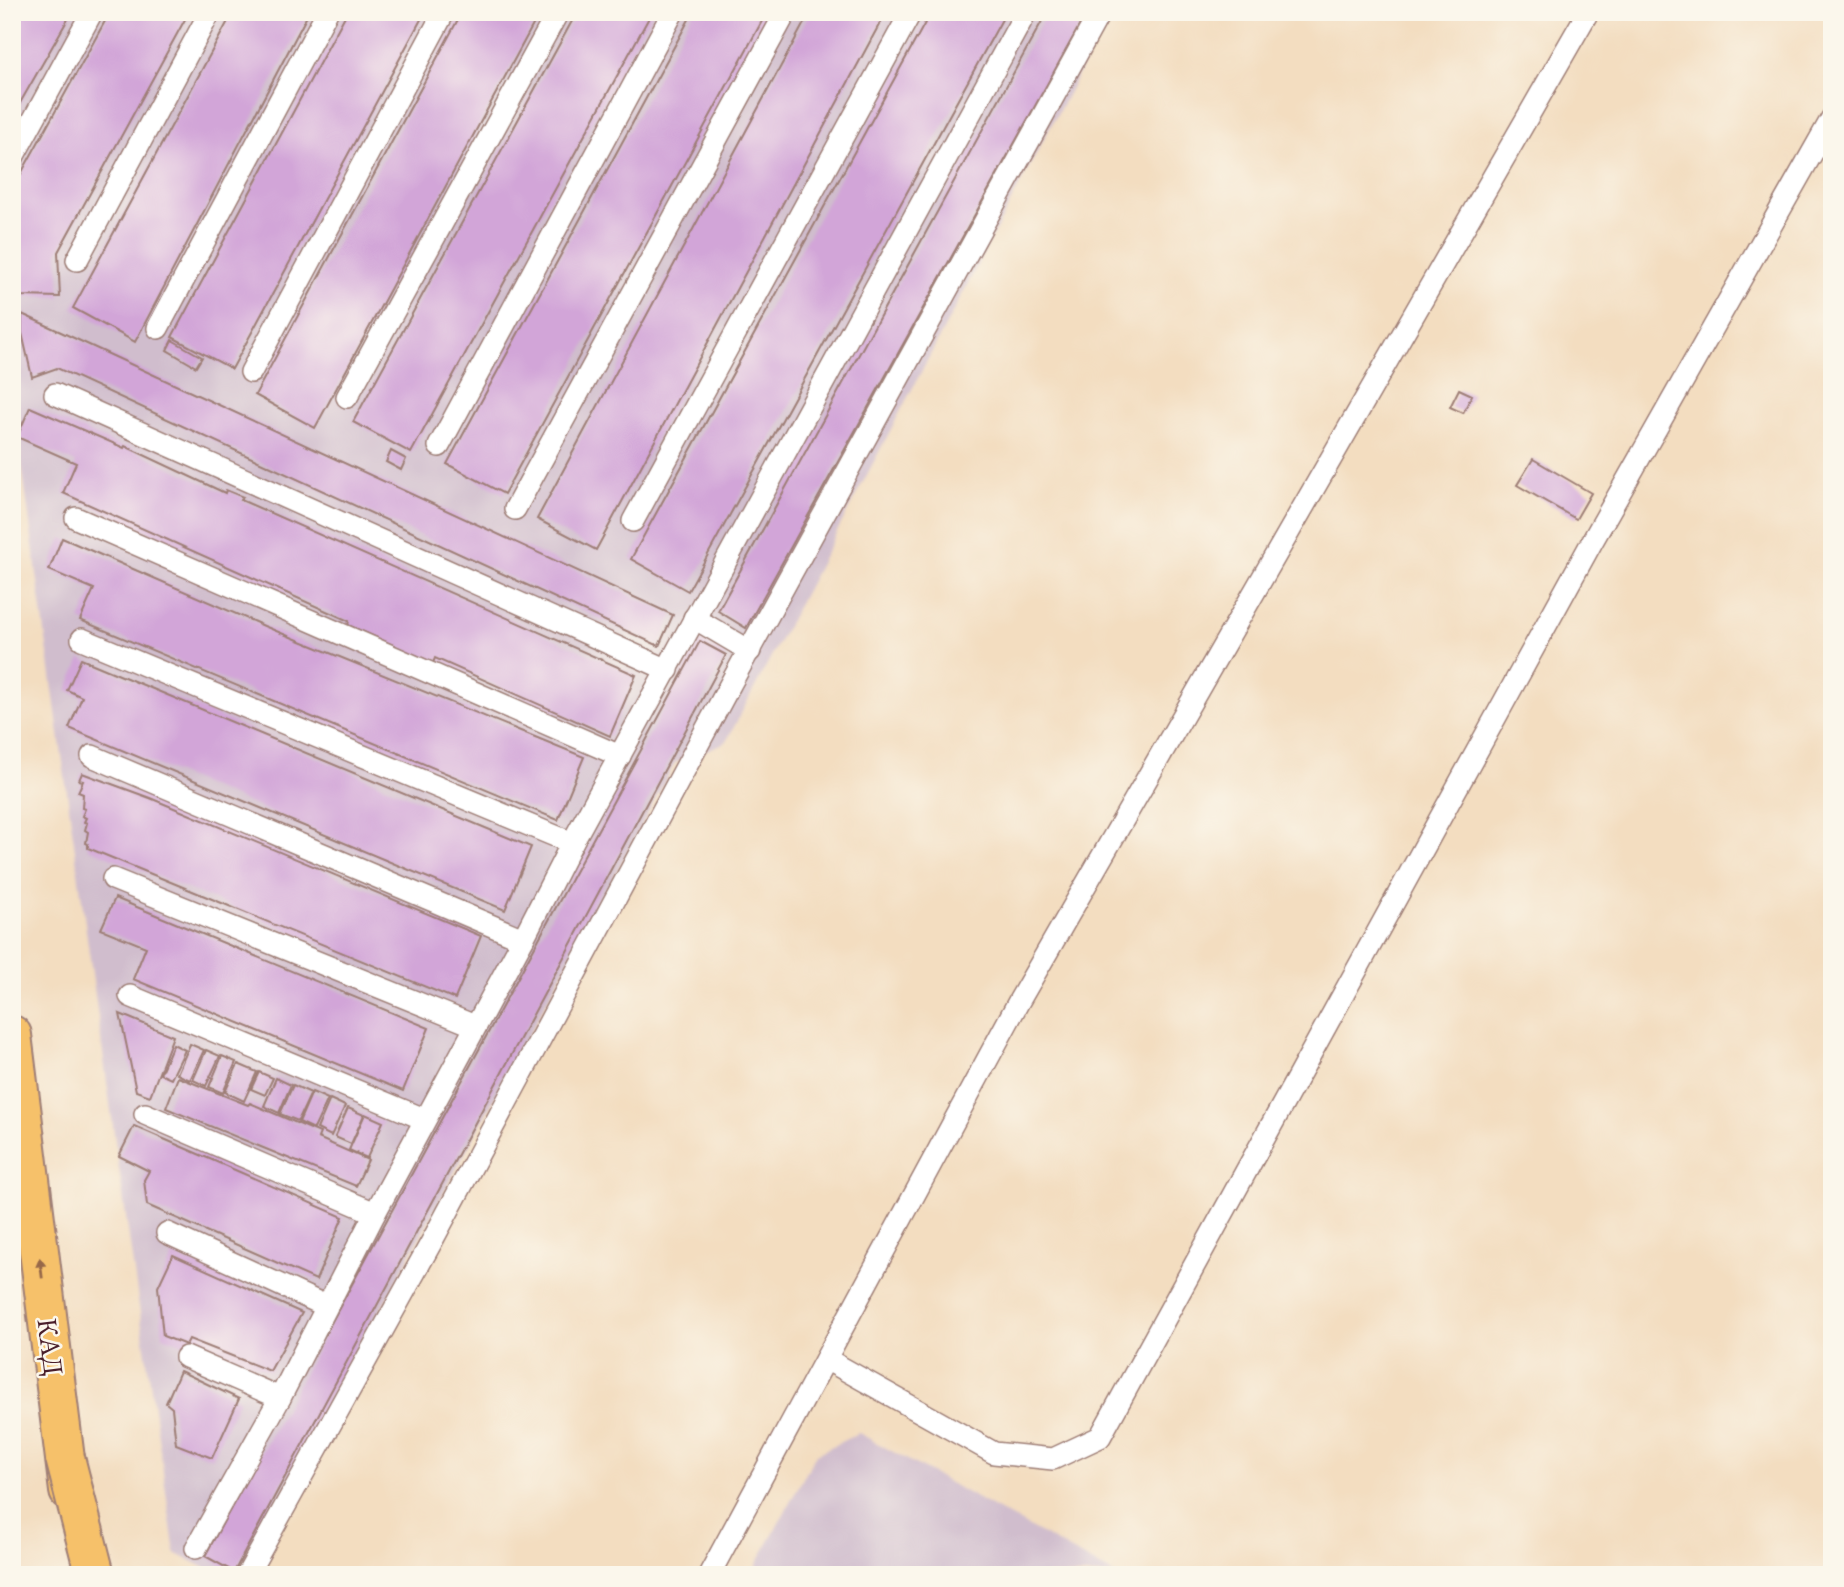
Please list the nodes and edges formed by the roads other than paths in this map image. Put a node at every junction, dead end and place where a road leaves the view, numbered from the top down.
1 (92, 12) edge
2 (210, 12) edge
3 (327, 12) edge
4 (444, 12) edge
5 (558, 12) edge
6 (673, 12) edge
7 (786, 12) edge
8 (911, 12) edge
9 (1026, 12) edge
10 (1100, 12) edge
11 (1588, 12) edge
12 (1832, 118) edge
13 (12, 159) edge
14 (77, 260) dead end
15 (158, 328) dead end
16 (251, 372) dead end
17 (55, 394) dead end
18 (346, 397) dead end
19 (439, 446) dead end
20 (515, 509) dead end
21 (76, 518) dead end
22 (633, 522) dead end
23 (694, 618) junction
24 (82, 639) dead end
25 (750, 651) junction
26 (668, 670) junction
27 (92, 756) dead end
28 (620, 756) junction
29 (572, 843) junction
30 (113, 879) dead end
31 (523, 939) junction
32 (130, 996) dead end
33 (475, 1026) junction
34 (12, 1035) edge
35 (145, 1114) dead end
36 (425, 1119) junction
37 (375, 1213) junction
38 (167, 1233) dead end
39 (326, 1306) junction
40 (186, 1357) dead end
41 (826, 1359) junction
42 (280, 1398) junction
43 (65, 1458) junction
44 (196, 1548) dead end
45 (80, 1575) edge
46 (95, 1575) edge
47 (247, 1575) edge
48 (709, 1575) edge

1 - 13 lane
2 - 14 lane
3 - 15 lane
4 - 16 lane
5 - 18 lane
6 - 19 lane
7 - 20 lane
8 - 22 lane
9 - 23 lane
10 - 25 lane
11 - 41 lane
12 - 41 lane
17 - 26 lane
21 - 28 lane
23 - 25 lane
23 - 26 lane
24 - 29 lane
25 - 47 lane
26 - 28 lane
27 - 31 lane
28 - 29 lane
29 - 31 lane
30 - 33 lane
31 - 33 lane
32 - 36 lane
33 - 36 lane
43 -> 34 main road, КАД
35 - 37 lane
36 - 37 lane
37 - 39 lane
38 - 39 lane
39 - 42 lane
40 - 42 lane
41 - 48 lane
42 - 44 lane
43 - 45 main road, КАД, bridge
43 - 46 main road, bridge

